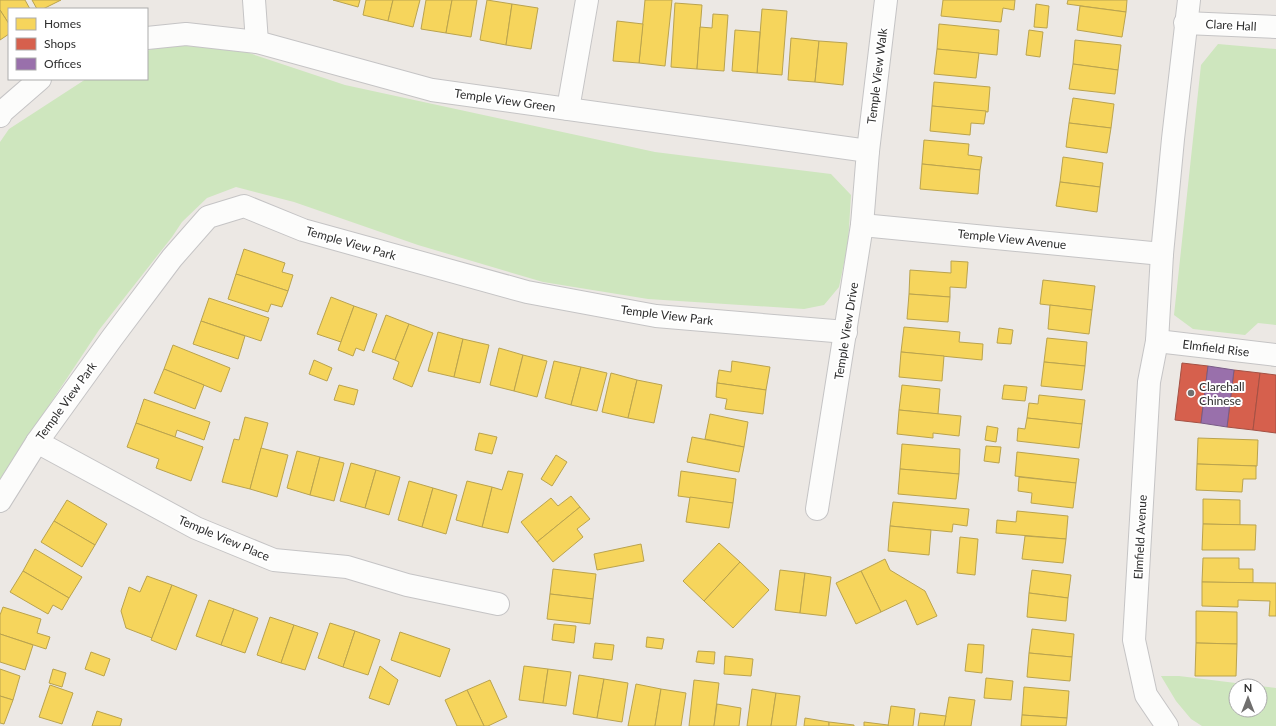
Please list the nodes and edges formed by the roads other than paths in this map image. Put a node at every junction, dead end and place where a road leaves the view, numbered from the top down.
1 (254, 0) edge
2 (587, 0) edge
3 (886, 0) edge
4 (1189, 0) edge
5 (1186, 23) junction
6 (1276, 27) edge
7 (148, 38) edge
8 (257, 42) junction
9 (39, 80) edge
10 (568, 109) junction
11 (1, 112) edge
12 (868, 151) junction
13 (862, 224) junction
14 (1162, 254) junction
15 (846, 332) junction
16 (1157, 341) junction
17 (1276, 355) edge
18 (37, 442) junction
19 (0, 501) edge
20 (817, 509) dead end
21 (498, 604) dead end
22 (1167, 726) edge

1 - 8 street
2 - 10 street
3 - 12 street, Temple View Walk
4 - 5 street
5 - 6 street, Clare Hall
5 - 14 street
7 - 8 street, Temple View Green
8 - 10 street, Temple View Green
9 - 11 street
10 - 12 street, Temple View Green
12 - 13 street, Temple View Drive
13 - 14 street, Temple View Avenue
13 - 15 street, Temple View Drive
14 - 16 street
15 - 18 street, Temple View Park
15 - 20 street, Temple View Drive
16 - 17 street, Elmfield Rise
16 - 22 street, Elmfield Avenue
18 - 19 street, Temple View Park
18 - 21 street, Temple View Place

